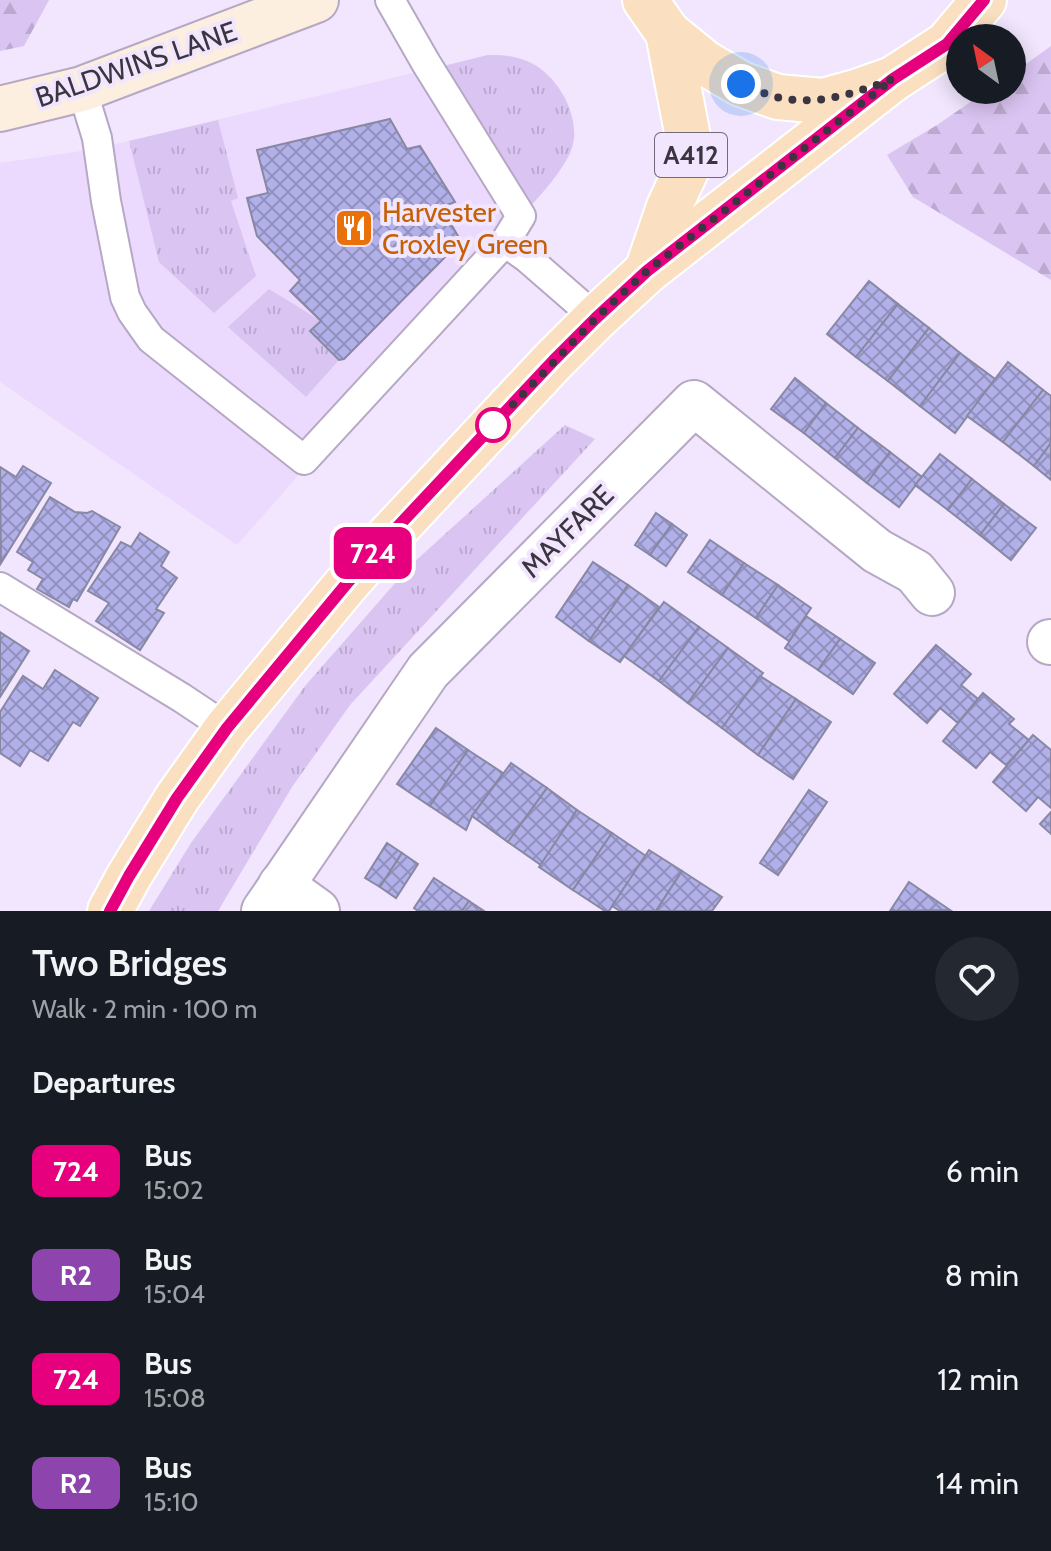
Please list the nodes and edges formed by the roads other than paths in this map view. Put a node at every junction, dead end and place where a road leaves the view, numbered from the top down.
1 (316, 0) edge
2 (390, 0) edge
3 (984, 0) edge
4 (650, 8) edge
5 (893, 79) junction
6 (82, 89) junction
7 (0, 109) edge
8 (505, 242) junction
9 (647, 271) junction
10 (596, 318) junction
11 (0, 587) edge
12 (932, 593) dead end
13 (227, 728) junction
14 (272, 898) edge
15 (110, 911) edge
16 (317, 911) edge

1 - 6 street, BALDWINS LANE
2 - 8 lane
3 - 5 main road, A412
4 - 5 main road, A412
4 - 9 main road, A412
5 - 9 main road, A412
6 - 7 street, BALDWINS LANE
6 - 8 lane
8 - 10 lane
9 - 10 main road, A412
10 - 13 main road, A412
11 - 13 lane
12 - 14 street, MAYFARE
13 - 15 main road, A412
14 - 16 street

